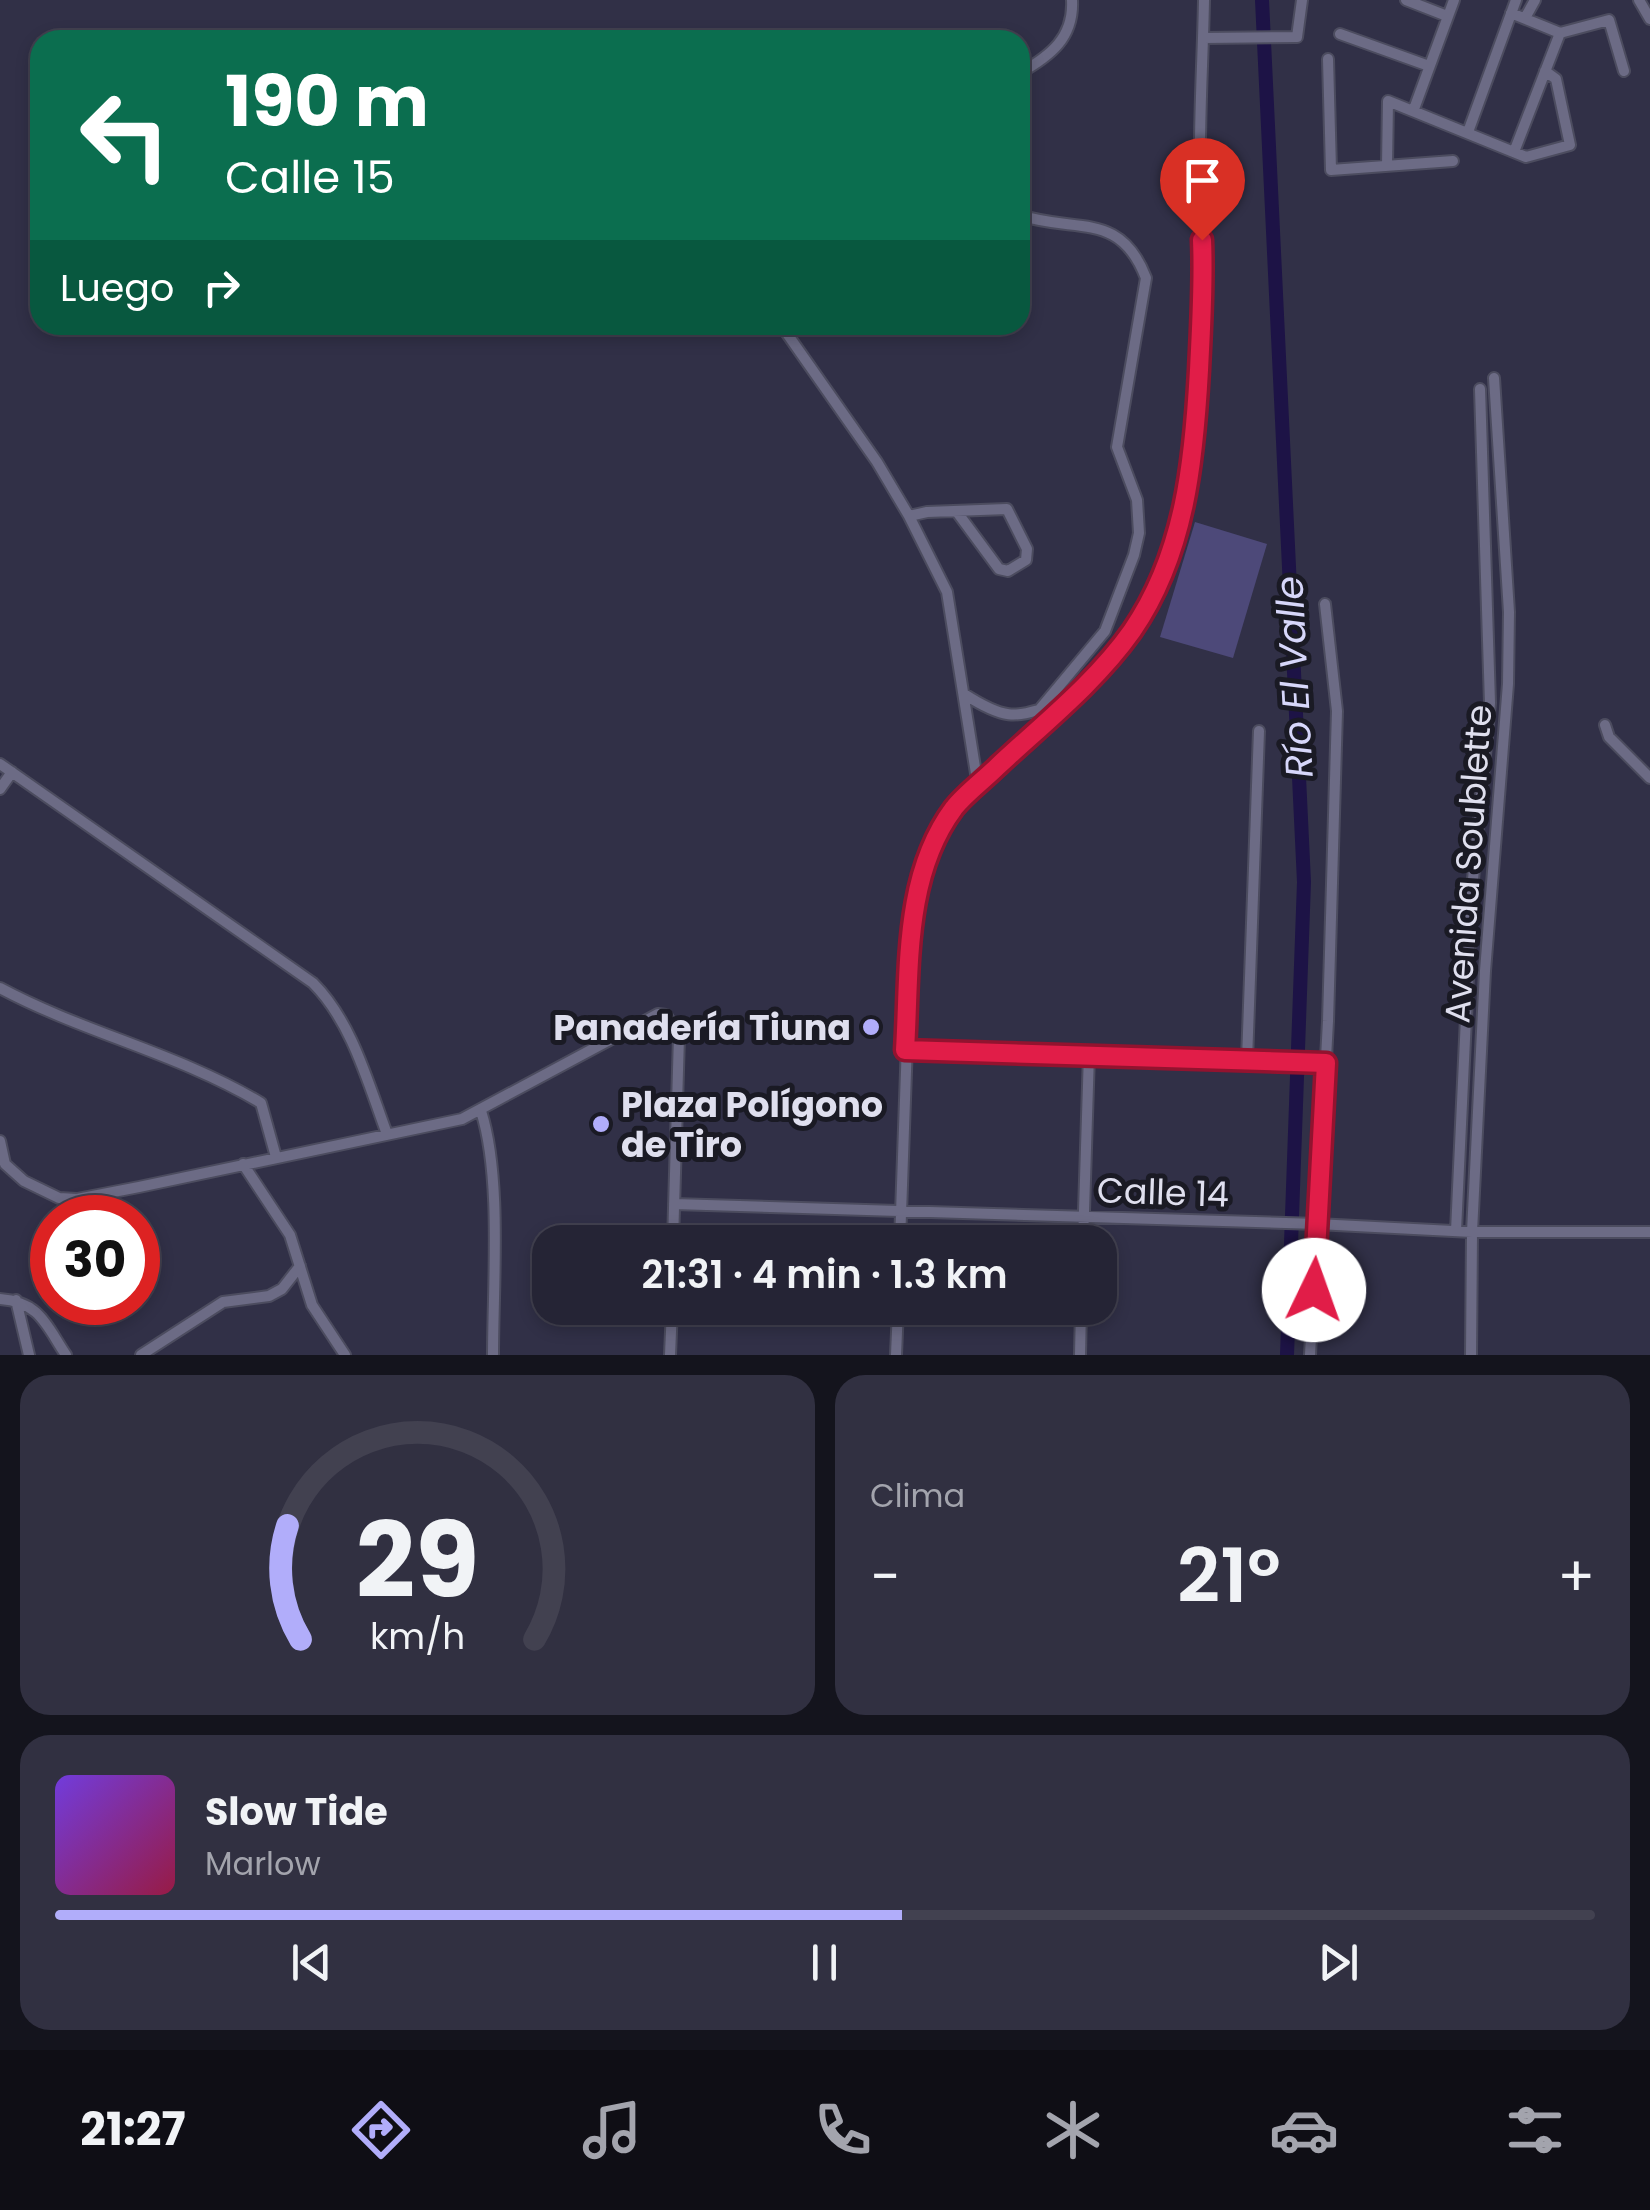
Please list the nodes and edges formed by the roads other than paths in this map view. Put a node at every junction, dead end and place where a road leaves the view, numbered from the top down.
1 (1072, 0) edge
2 (1204, 0) edge
3 (1302, 0) edge
4 (1406, 0) edge
5 (1454, 0) edge
6 (1516, 0) edge
7 (1535, 0) edge
8 (1639, 0) edge
9 (1511, 13) junction
10 (1447, 16) junction
11 (1524, 18) junction
12 (1650, 19) edge
13 (1560, 33) junction
14 (1340, 34) dead end
15 (1204, 38) junction
16 (1328, 59) dead end
17 (1429, 66) junction
18 (1030, 67) edge
19 (1545, 71) junction
20 (1624, 71) dead end
21 (1414, 109) junction
22 (1468, 132) junction
23 (1514, 152) junction
24 (1454, 161) dead end
25 (1387, 166) junction
26 (1030, 217) edge
27 (788, 335) edge
28 (1494, 378) dead end
29 (1480, 389) dead end
30 (957, 512) junction
31 (909, 516) junction
32 (1325, 604) dead end
33 (964, 694) junction
34 (1066, 702) junction
35 (1040, 709) junction
36 (1605, 724) dead end
37 (1259, 731) dead end
38 (0, 764) edge
39 (12, 772) junction
40 (1650, 778) edge
41 (978, 786) junction
42 (0, 789) edge
43 (0, 988) edge
44 (905, 1050) junction
45 (1089, 1054) junction
46 (1248, 1060) junction
47 (1325, 1063) junction
48 (481, 1112) junction
49 (387, 1134) junction
50 (0, 1142) edge
51 (276, 1157) junction
52 (243, 1164) junction
53 (674, 1204) junction
54 (901, 1211) junction
55 (1084, 1218) junction
56 (1317, 1224) junction
57 (673, 1225) edge
58 (901, 1225) edge
59 (1084, 1225) edge
60 (1456, 1231) junction
61 (1472, 1232) junction
62 (1650, 1232) edge
63 (300, 1266) junction
64 (0, 1299) edge
65 (16, 1300) junction
66 (671, 1325) edge
67 (897, 1325) edge
68 (1081, 1325) edge
69 (30, 1355) edge
70 (66, 1355) edge
71 (141, 1355) edge
72 (346, 1355) edge
73 (492, 1355) edge
74 (670, 1355) edge
75 (896, 1355) edge
76 (1080, 1355) edge
77 (1310, 1355) edge
78 (1471, 1355) edge

1 - 18 street
2 - 15 street
3 - 15 street
4 - 10 street
5 - 10 street
6 - 9 street
7 - 11 street
8 - 12 street
9 - 11 street
9 - 22 street
10 - 17 street
11 - 13 street
13 - 19 street
13 - 20 street
14 - 17 street
15 - 34 street
16 - 25 street
17 - 21 street
19 - 23 street
19 - 23 street
21 - 22 street
21 - 25 street
22 - 23 street
24 - 25 street
26 - 35 street
27 - 31 street
28 - 61 street, Avenida Soublette
29 - 60 street
30 - 30 street
30 - 31 street
31 - 33 street
32 - 47 street
33 - 35 street
33 - 41 street
34 - 35 street
34 - 41 street
36 - 40 street
37 - 46 street
38 - 39 street
39 - 42 street
39 - 49 street
41 - 44 street
43 - 51 street
44 - 45 street
44 - 54 street
45 - 46 street
45 - 55 street
46 - 47 street
47 - 56 street
48 - 49 street
48 - 53 street
48 - 73 street
49 - 51 street
50 - 52 street
51 - 52 street
52 - 63 street
53 - 54 street, Calle 14
53 - 57 street
54 - 55 street, Calle 14
54 - 58 street
55 - 56 street, Calle 14
55 - 59 street
56 - 60 street, Calle 14
56 - 77 street
60 - 61 street, Calle 14
61 - 62 street, Calle 14
61 - 78 street, Avenida Soublette
63 - 71 street
63 - 72 street
64 - 65 street
65 - 69 street
65 - 70 street
66 - 74 street
67 - 75 street
68 - 76 street

